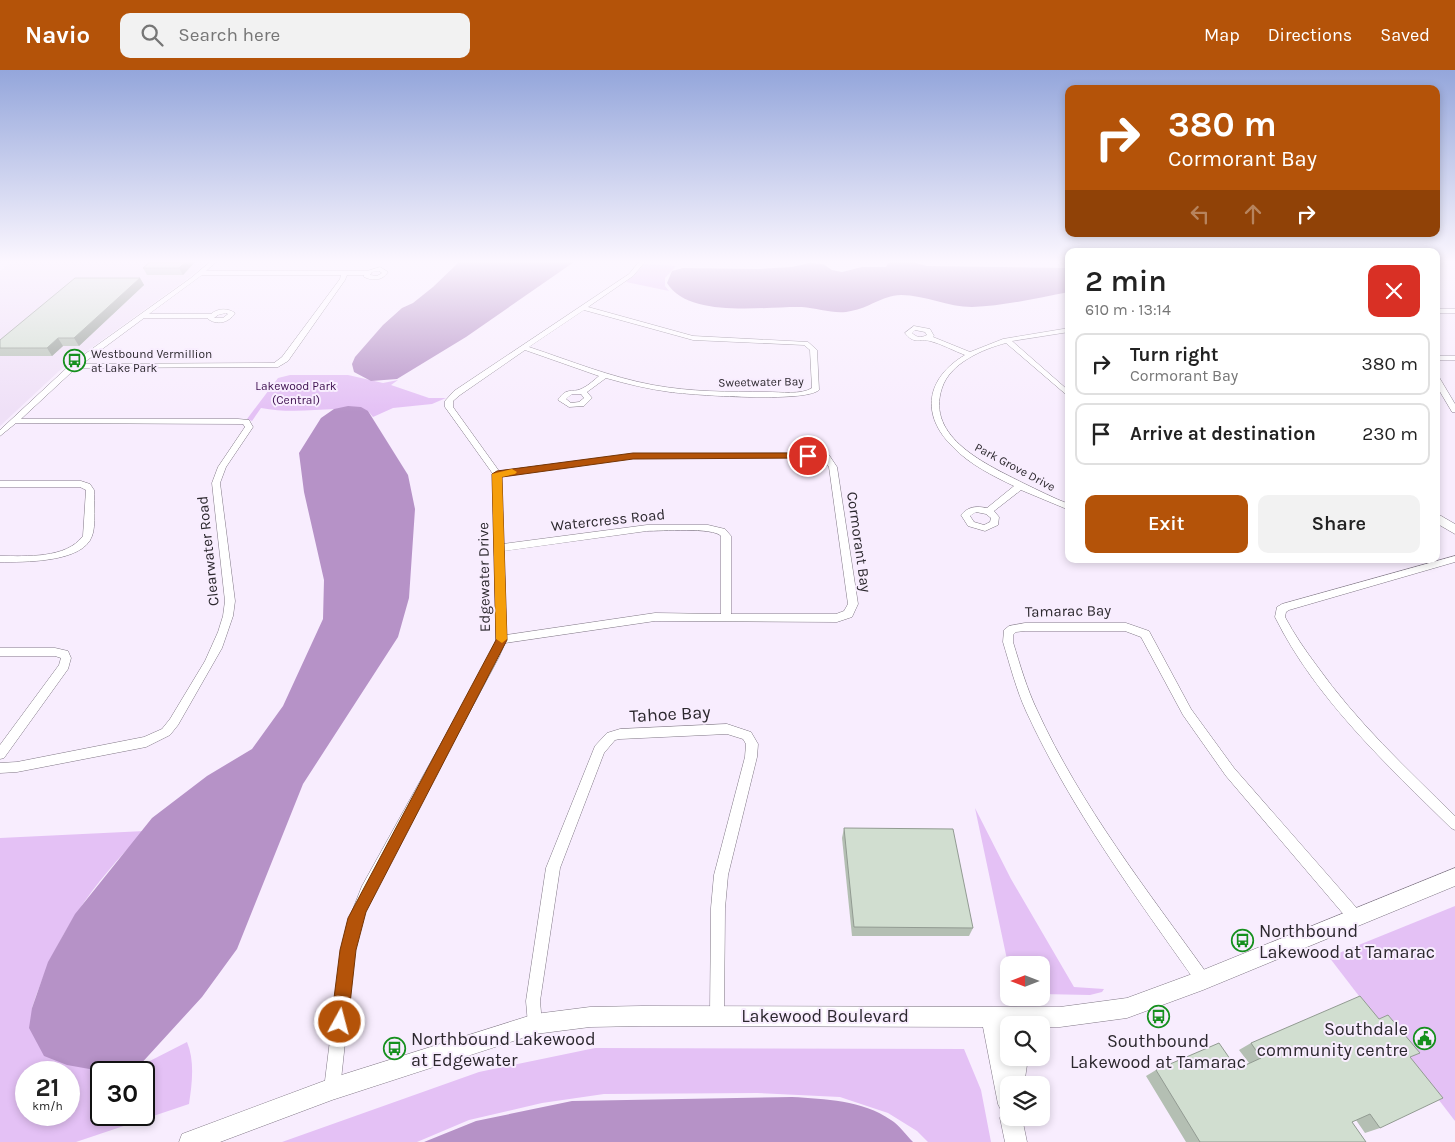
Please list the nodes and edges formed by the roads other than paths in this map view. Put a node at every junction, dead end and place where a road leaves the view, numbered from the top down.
1 (147, 312) edge
2 (319, 312) edge
3 (577, 312) edge
4 (598, 312) edge
5 (142, 316) junction
6 (211, 316) dead end
7 (1065, 331) edge
8 (929, 338) dead end
9 (1008, 341) junction
10 (525, 348) junction
11 (970, 355) junction
12 (1440, 358) edge
13 (1455, 358) edge
14 (74, 366) junction
15 (606, 374) junction
16 (1440, 386) edge
17 (1065, 391) edge
18 (583, 392) dead end
19 (1455, 410) edge
20 (14, 421) junction
21 (0, 434) edge
22 (497, 474) junction
23 (0, 484) edge
24 (1021, 484) junction
25 (1065, 505) edge
26 (989, 511) dead end
27 (1440, 520) edge
28 (1455, 530) edge
29 (500, 548) junction
30 (1455, 559) edge
31 (0, 560) edge
32 (726, 616) junction
33 (502, 640) junction
34 (0, 652) edge
35 (0, 754) edge
36 (0, 768) edge
37 (1455, 824) edge
38 (1455, 877) edge
39 (1356, 918) junction
40 (1203, 980) junction
41 (717, 1016) junction
42 (991, 1016) junction
43 (1060, 1017) junction
44 (1050, 1021) edge
45 (535, 1024) junction
46 (1003, 1076) edge
47 (332, 1089) junction
48 (1013, 1126) edge
49 (190, 1142) edge
50 (1016, 1142) edge

1 - 5 street
2 - 14 street
3 - 10 street
4 - 15 street, Sweetwater Bay
5 - 6 street
5 - 14 street
7 - 9 street, Park Grove Drive
8 - 11 street
9 - 11 street, Park Grove Drive
9 - 17 street
10 - 15 street, Sweetwater Bay
10 - 22 street
11 - 24 street, Park Grove Drive
12 - 13 street
14 - 20 street
15 - 18 street
16 - 19 street
20 - 21 street
20 - 36 street, Clearwater Road
22 - 29 street, Edgewater Drive
22 - 32 street, Cormorant Bay
23 - 31 street
24 - 25 street, Park Grove Drive
24 - 26 street
27 - 28 street
29 - 32 street, Watercress Road
29 - 33 street, Edgewater Drive
30 - 37 street
32 - 33 street, Cormorant Bay
33 - 47 street, Edgewater Drive
34 - 35 street
38 - 39 street, Lakewood Boulevard
39 - 40 street, Lakewood Boulevard
39 - 40 street, Tamarac Bay
40 - 43 street, Lakewood Boulevard
41 - 42 street, Lakewood Boulevard
41 - 45 street, Lakewood Boulevard
41 - 45 street, Tahoe Bay
42 - 43 street, Lakewood Boulevard
42 - 46 street
43 - 44 street
45 - 47 street, Lakewood Boulevard
47 - 49 street, Lakewood Boulevard
48 - 50 street

